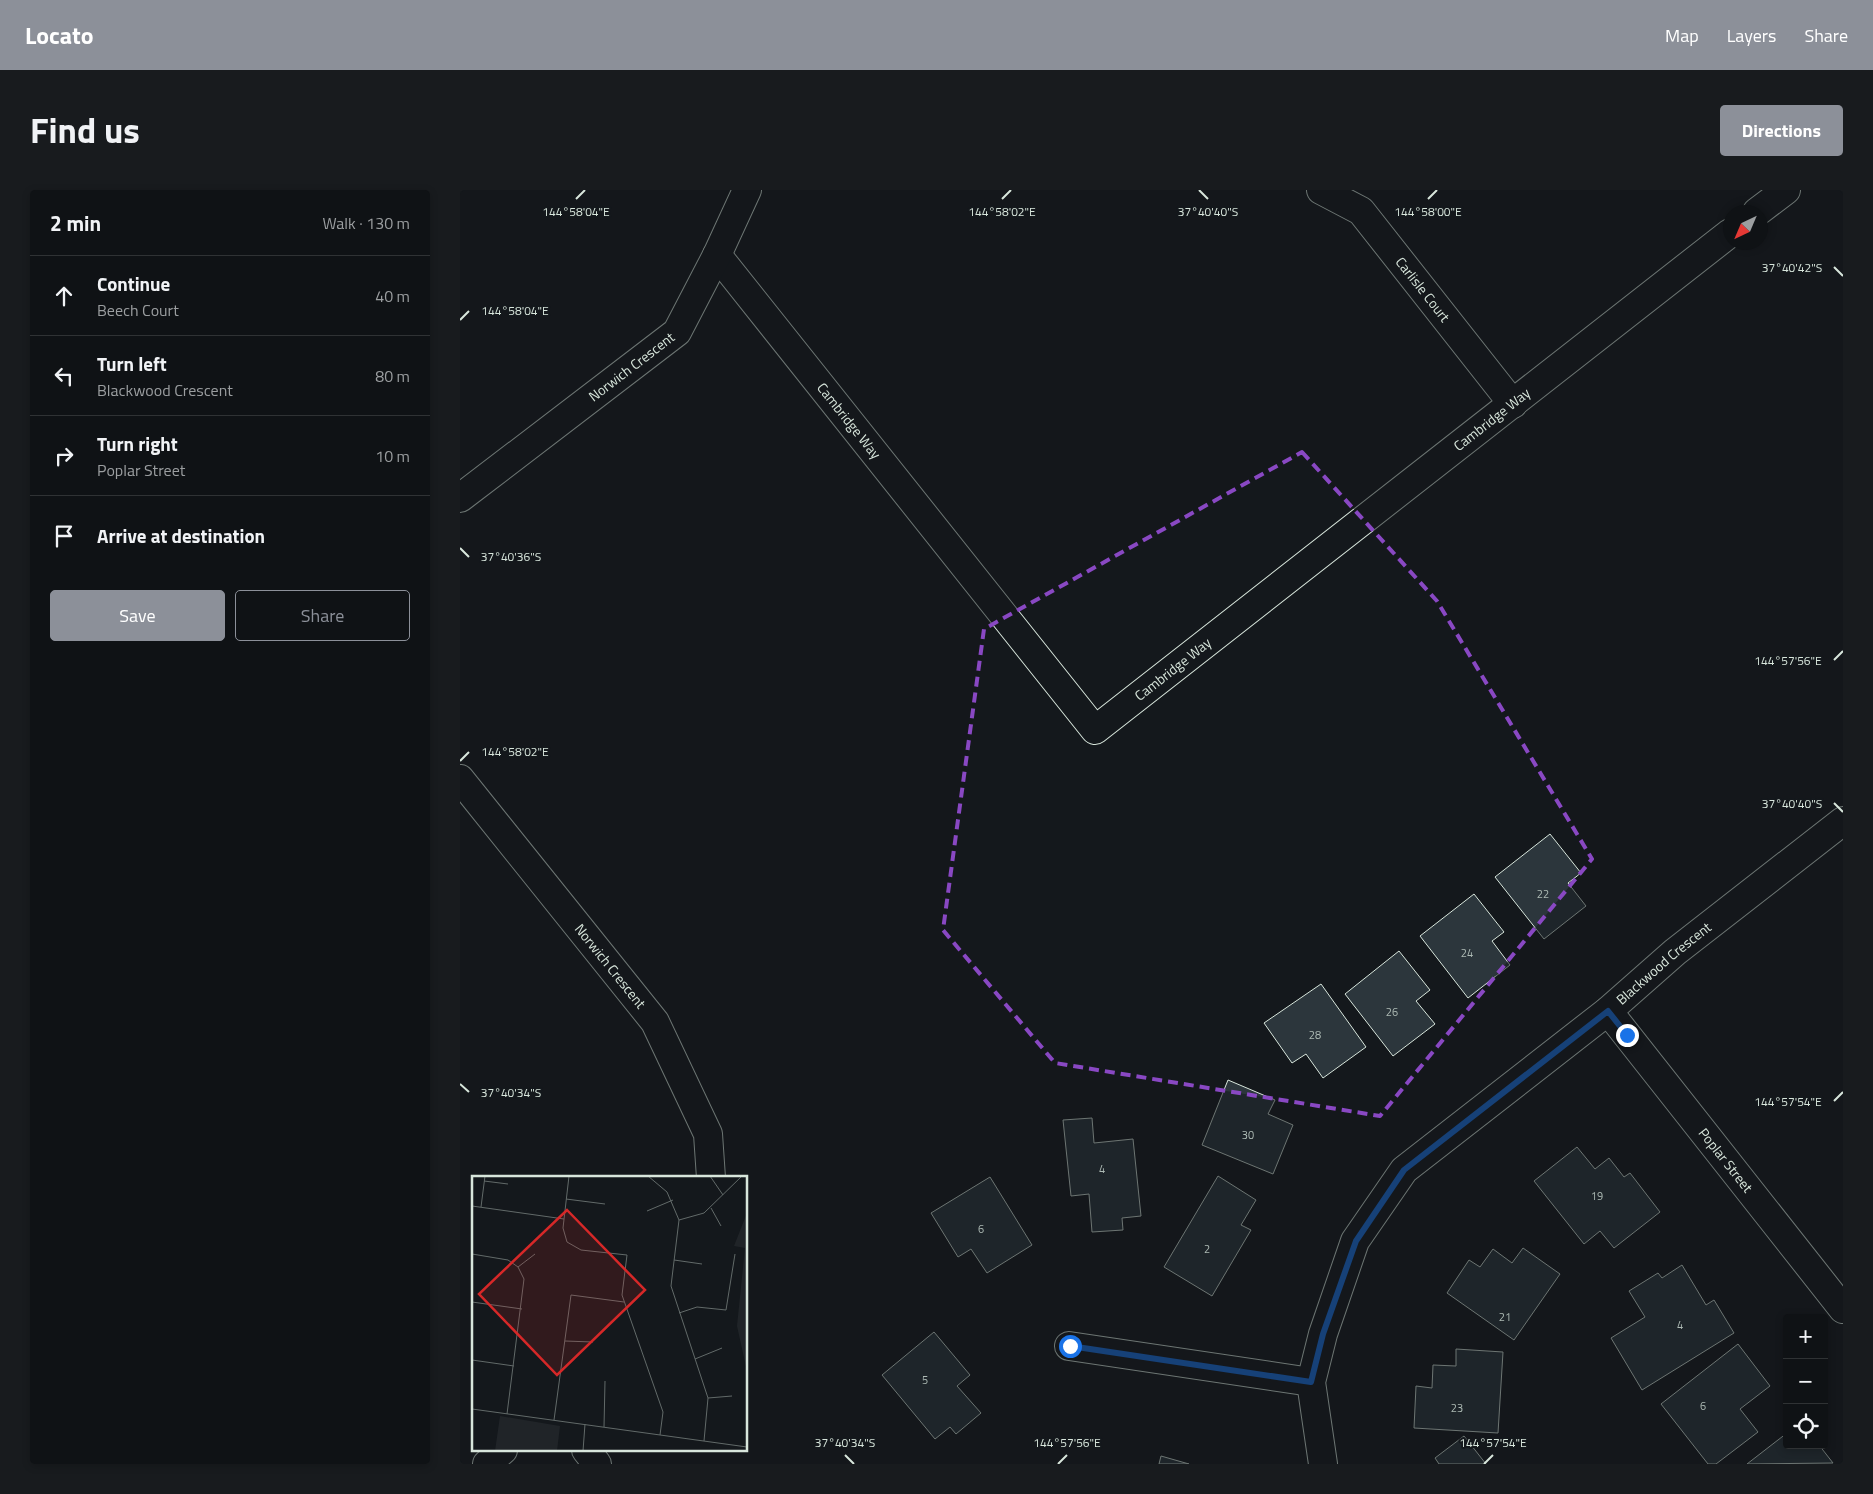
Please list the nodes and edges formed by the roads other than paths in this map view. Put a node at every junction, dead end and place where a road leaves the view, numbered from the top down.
1 (747, 190) edge
2 (1321, 190) edge
3 (1786, 190) edge
4 (1766, 205) edge
5 (1723, 239) edge
6 (718, 255) junction
7 (1513, 404) junction
8 (460, 498) edge
9 (460, 779) edge
10 (1843, 821) edge
11 (1608, 1011) junction
12 (711, 1176) edge
13 (1843, 1309) edge
14 (1070, 1346) dead end
15 (1311, 1382) junction
16 (501, 1452) edge
17 (588, 1452) edge
18 (487, 1464) edge
19 (597, 1464) edge
20 (1323, 1464) edge

1 - 6 street, Norwich Crescent
2 - 7 street, Carlisle Court
3 - 4 street
5 - 7 street, Cambridge Way
6 - 7 street, Cambridge Way
6 - 8 street, Norwich Crescent
9 - 12 street, Norwich Crescent
10 - 11 street, Blackwood Crescent
11 - 13 street, Poplar Street
11 - 15 street, Blackwood Crescent
14 - 15 street
15 - 20 street, Blackwood Crescent
16 - 18 street
17 - 19 street

